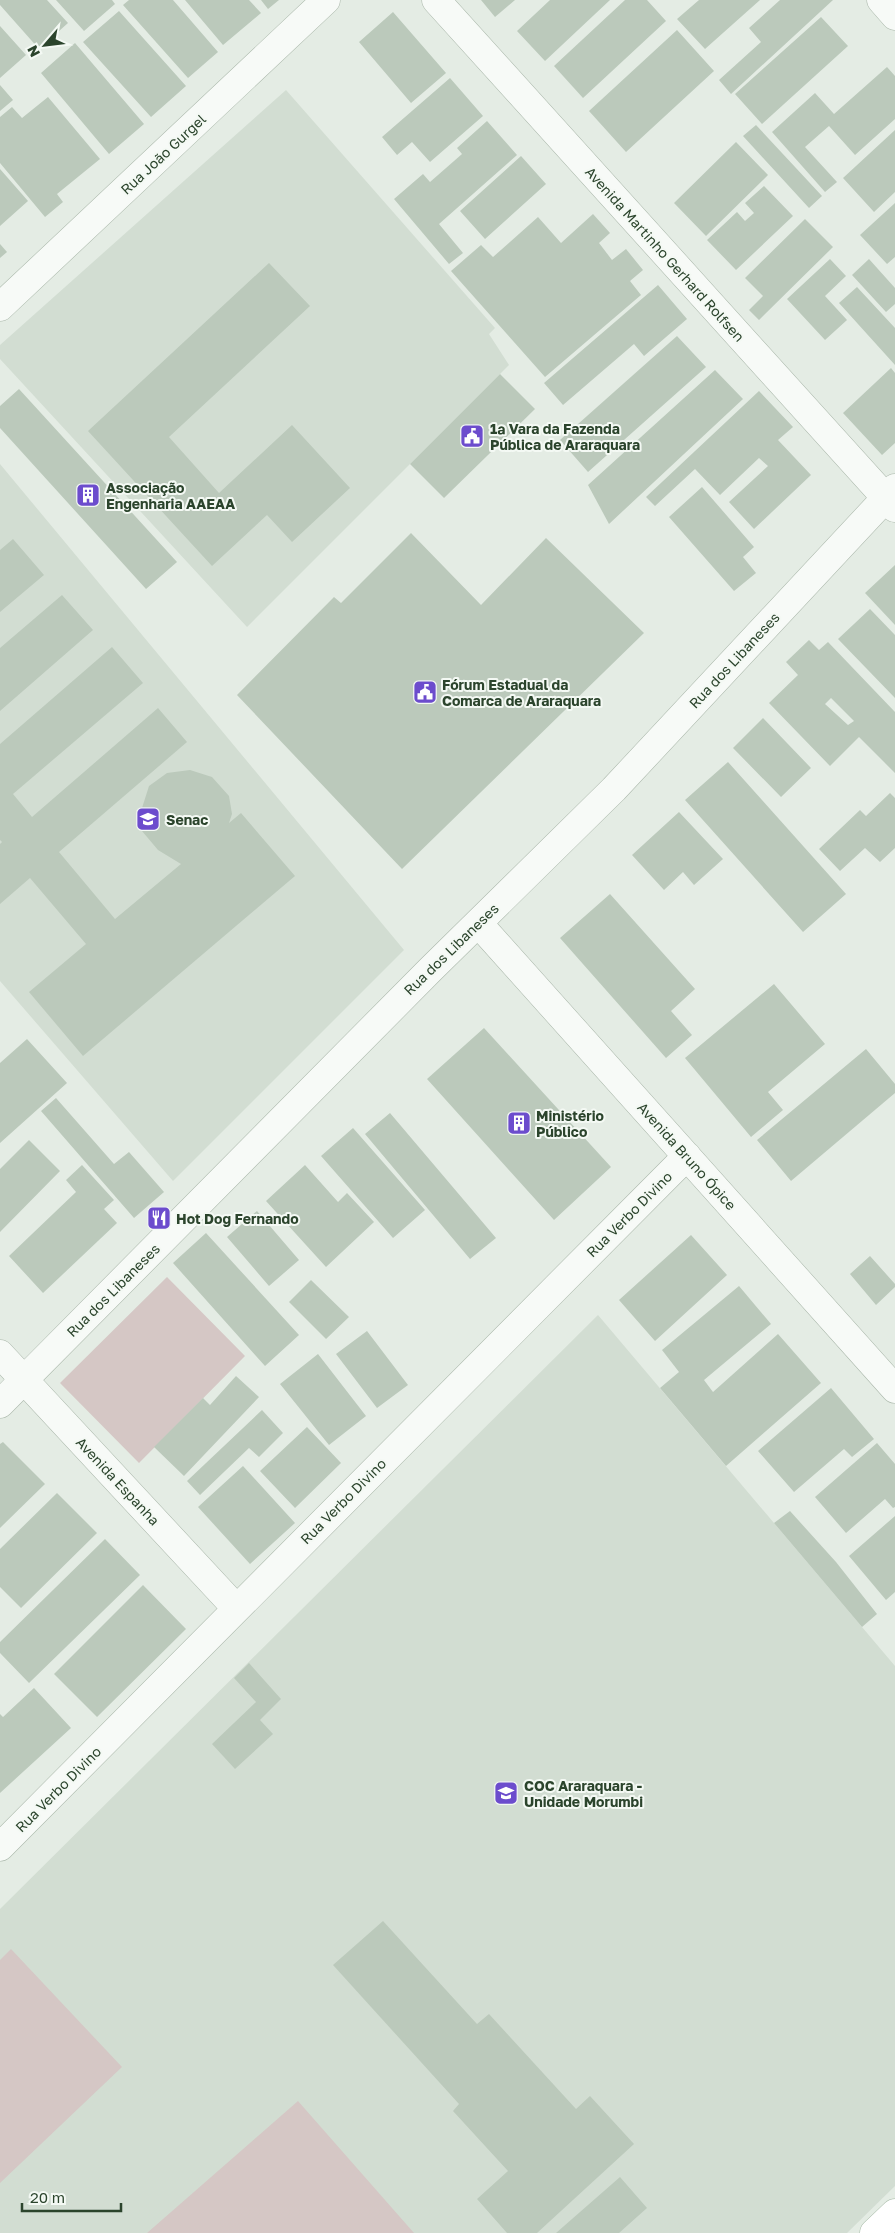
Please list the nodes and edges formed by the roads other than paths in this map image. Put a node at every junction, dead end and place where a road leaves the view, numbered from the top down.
1 (326, 0) edge
2 (436, 0) edge
3 (881, 0) edge
4 (895, 16) edge
5 (0, 307) edge
6 (892, 498) edge
7 (478, 923) junction
8 (688, 1156) junction
9 (0, 1354) edge
10 (23, 1381) junction
11 (894, 1387) edge
12 (0, 1404) edge
13 (236, 1608) junction
14 (0, 1847) edge
15 (895, 2213) edge
16 (874, 2233) edge

1 - 5 street, Rua João Gurgel
2 - 6 street, Avenida Martinho Gerhard Rolfsen
3 - 4 street
6 - 7 street, Rua dos Libaneses
7 - 8 street, Avenida Bruno Ópice
7 - 10 street, Rua dos Libaneses
8 - 11 street, Avenida Bruno Ópice
8 - 13 street, Rua Verbo Divino
9 - 10 street, Avenida Espanha
10 - 12 street, Rua dos Libaneses
10 - 13 street, Avenida Espanha
13 - 14 street, Rua Verbo Divino
15 - 16 main road

